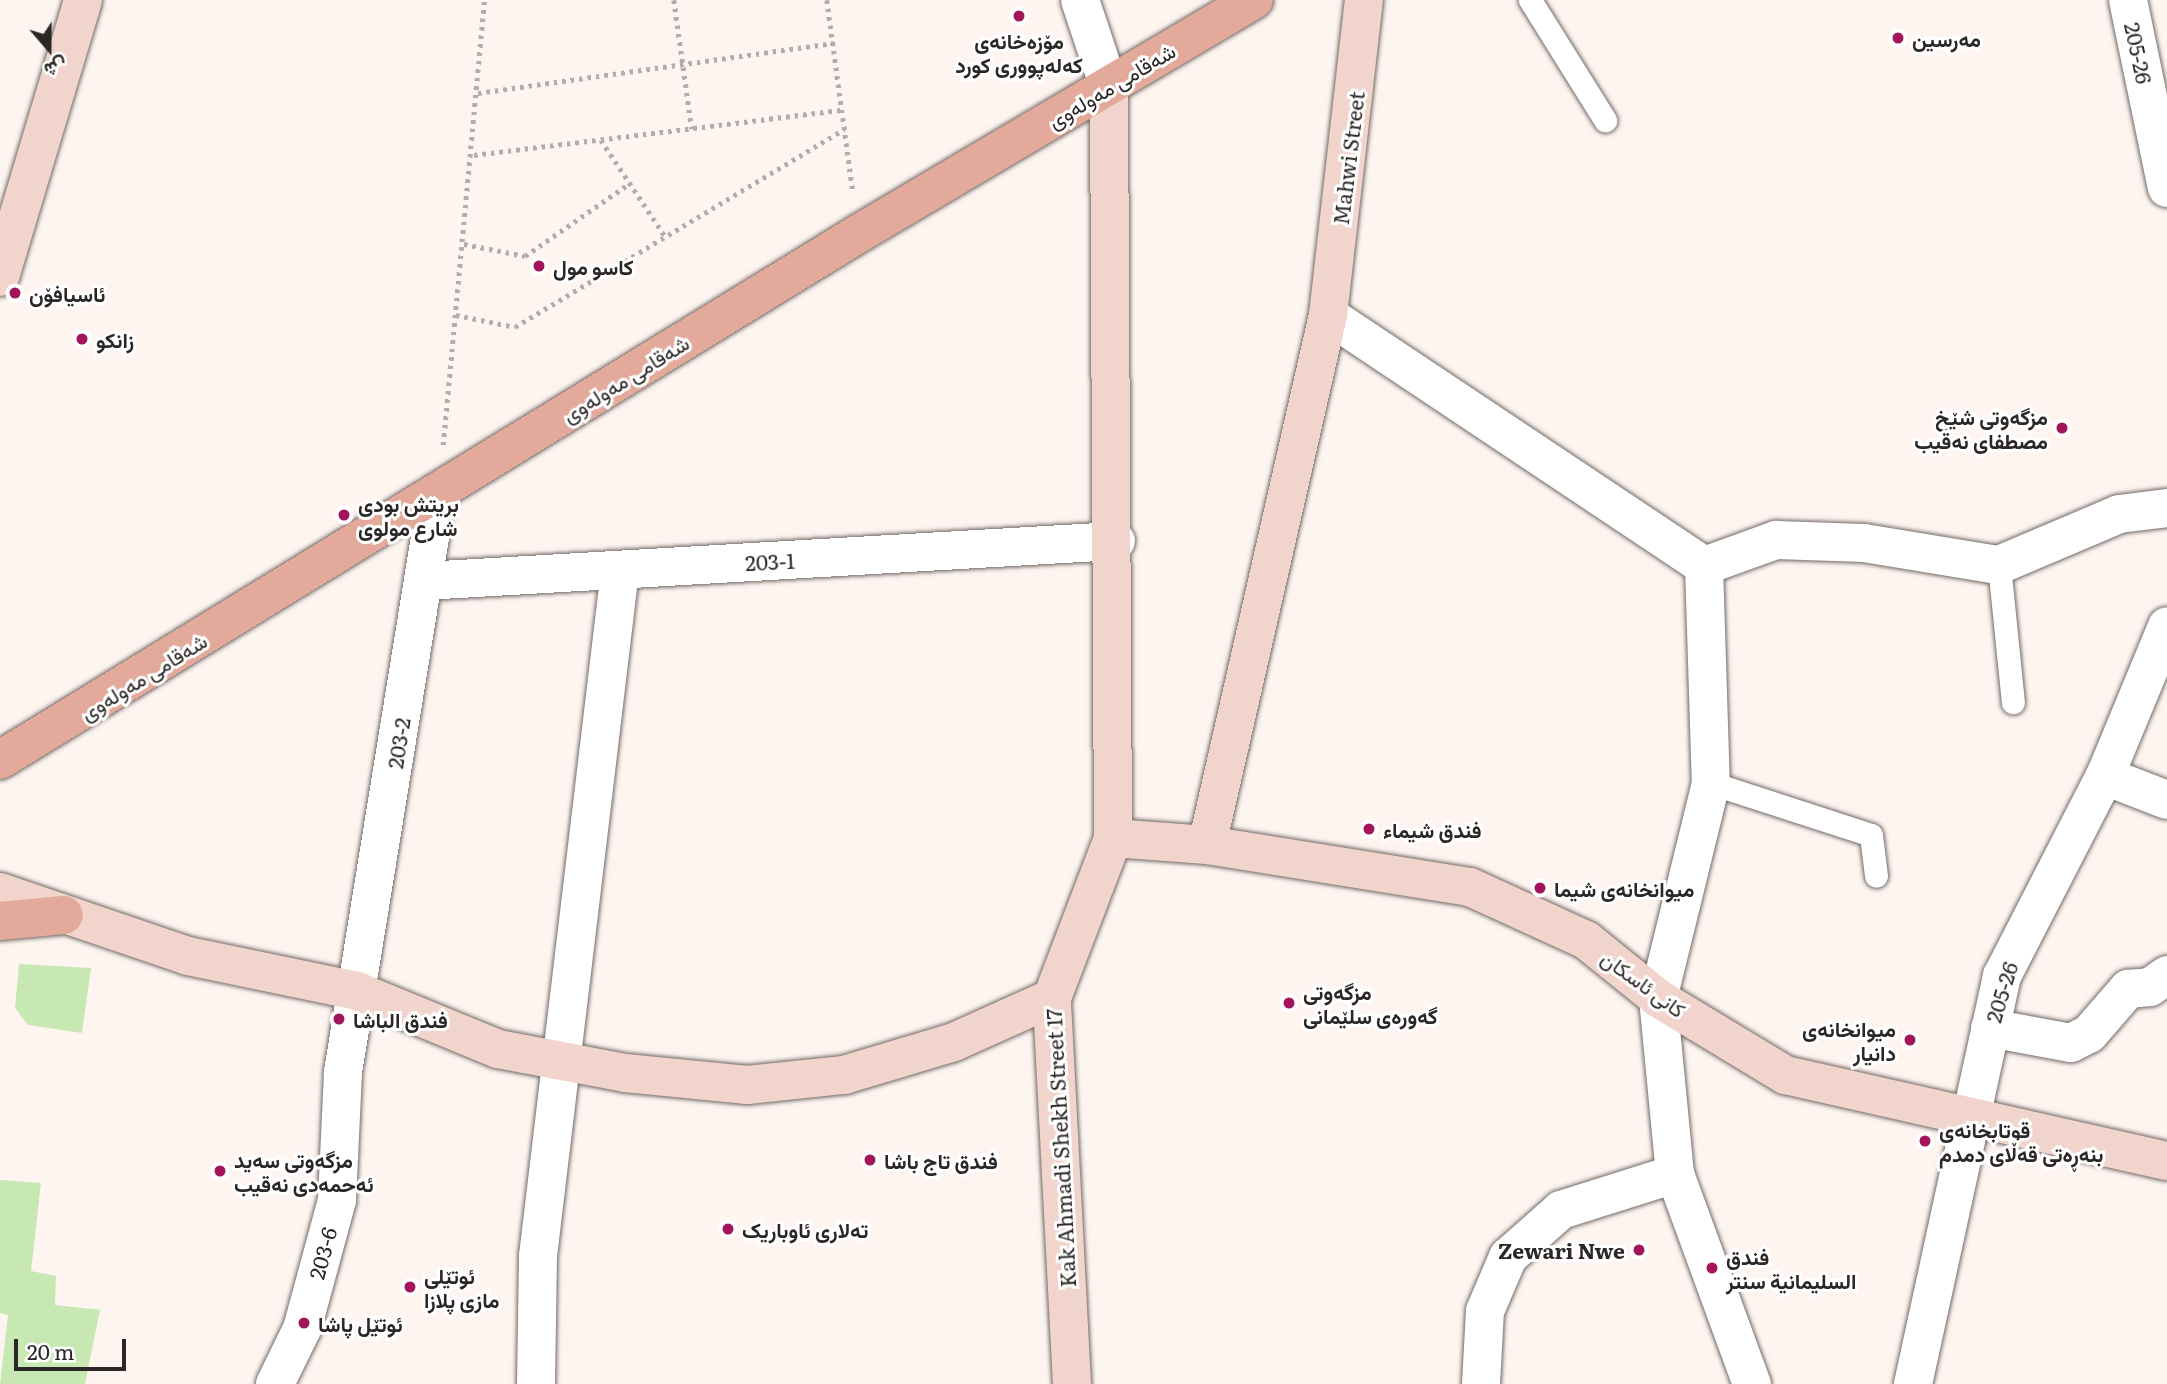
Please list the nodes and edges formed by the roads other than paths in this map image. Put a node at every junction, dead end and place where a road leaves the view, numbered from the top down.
1 (83, 0) edge
2 (1080, 0) edge
3 (1254, 0) edge
4 (1364, 0) edge
5 (1530, 0) edge
6 (2128, 0) edge
7 (1109, 87) junction
8 (1605, 120) dead end
9 (2167, 188) edge
10 (8, 219) edge
11 (0, 277) edge
12 (1328, 315) junction
13 (437, 494) junction
14 (2167, 508) edge
15 (1116, 541) junction
16 (1999, 565) junction
17 (1704, 566) junction
18 (620, 570) junction
19 (424, 581) junction
20 (2167, 626) edge
21 (2013, 702) dead end
22 (35, 743) junction
23 (0, 760) edge
24 (0, 773) edge
25 (2105, 776) junction
26 (1711, 783) junction
27 (2167, 800) edge
28 (1113, 838) junction
29 (1207, 845) junction
30 (1876, 876) dead end
31 (0, 892) edge
32 (64, 915) junction
33 (0, 921) edge
34 (2167, 975) edge
35 (357, 991) junction
36 (1052, 998) junction
37 (1658, 998) junction
38 (1990, 1028) junction
39 (561, 1063) junction
40 (1968, 1117) junction
41 (2167, 1161) edge
42 (1675, 1174) junction
43 (275, 1384) edge
44 (536, 1384) edge
45 (1072, 1384) edge
46 (1481, 1384) edge
47 (1752, 1384) edge
48 (1913, 1384) edge

1 - 10 main road
2 - 7 street
3 - 7 main road, شەقامی مەولەوی
4 - 12 main road, Mahwi Street
5 - 8 lane
6 - 9 street, 205-26
7 - 13 main road, شەقامی مەولەوی
7 - 15 main road
10 - 11 main road
12 - 17 street
12 - 29 main road, Mahwi Street
13 - 19 street, 203-2
13 - 22 main road, شەقامی مەولەوی
14 - 16 street
15 - 18 street, 203-1
15 - 28 main road
16 - 17 street
16 - 21 lane
17 - 26 street
18 - 19 street, 203-1
18 - 39 street
19 - 35 street, 203-2
20 - 25 street, 205-26
22 - 23 main road, شەقامی مەولەوی
22 - 24 main road
25 - 27 street
25 - 38 street, 205-26
26 - 30 lane
26 - 37 street
28 - 29 main road, کانی ئاسکان
28 - 36 main road, Kak Ahmadi Shekh Street 17
29 - 37 main road, کانی ئاسکان
31 - 32 main road
32 - 33 main road
32 - 35 main road
34 - 38 street
35 - 39 main road
35 - 43 street, 203-6
36 - 39 main road
36 - 45 main road, Kak Ahmadi Shekh Street 17
37 - 40 main road, کانی ئاسکان
37 - 42 street
38 - 40 street, 205-26
39 - 44 street
40 - 41 main road, کانی ئاسکان
40 - 48 street, 205-26
42 - 46 street
42 - 47 street

